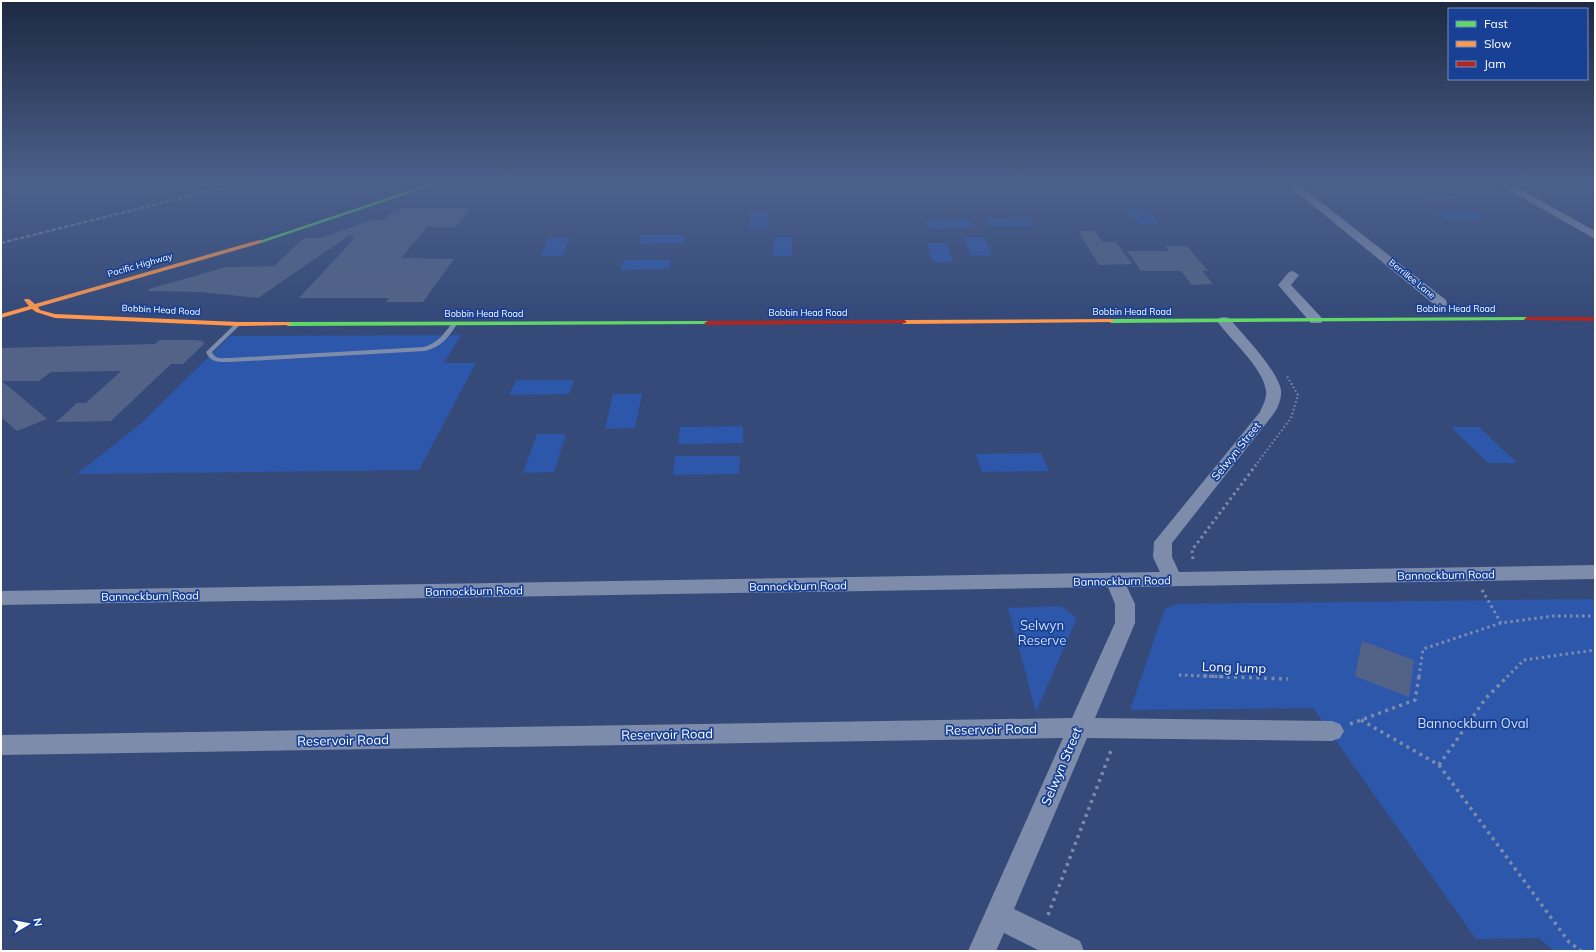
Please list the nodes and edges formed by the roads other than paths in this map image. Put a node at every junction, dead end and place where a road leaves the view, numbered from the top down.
1 (289, 225) edge
2 (310, 225) edge
3 (1344, 225) edge
4 (1576, 225) edge
5 (1595, 236) edge
6 (1293, 275) dead end
7 (1441, 302) dead end
8 (30, 303) junction
9 (1, 308) edge
10 (1, 316) edge
11 (1595, 318) edge
12 (1316, 320) junction
13 (1224, 321) junction
14 (238, 324) junction
15 (454, 324) junction
16 (1595, 572) edge
17 (1174, 580) junction
18 (1115, 581) junction
19 (1, 598) edge
20 (1078, 728) junction
21 (1332, 731) road end
22 (1, 745) edge
23 (997, 915) junction
24 (982, 951) edge
25 (1070, 951) edge

1 - 8 main road, Pacific Highway
2 - 8 main road, Pacific Highway
3 - 7 street, Berrillee Lane
4 - 5 street
6 - 12 street
8 - 9 main road, Pacific Highway
8 - 10 main road, Pacific Highway
8 - 14 main road, Bobbin Head Road
11 - 12 main road, Bobbin Head Road
12 - 13 main road, Bobbin Head Road
13 - 15 main road, Bobbin Head Road
13 - 17 street, Selwyn Street
14 - 15 main road, Bobbin Head Road
14 - 15 lane
16 - 17 street, Bannockburn Road
17 - 18 street, Bannockburn Road
18 - 19 street, Bannockburn Road
18 - 20 street, Selwyn Street
20 - 21 street, Reservoir Road
20 - 22 street, Reservoir Road
20 - 23 street, Selwyn Street
23 - 24 street, Selwyn Street
23 - 25 street

